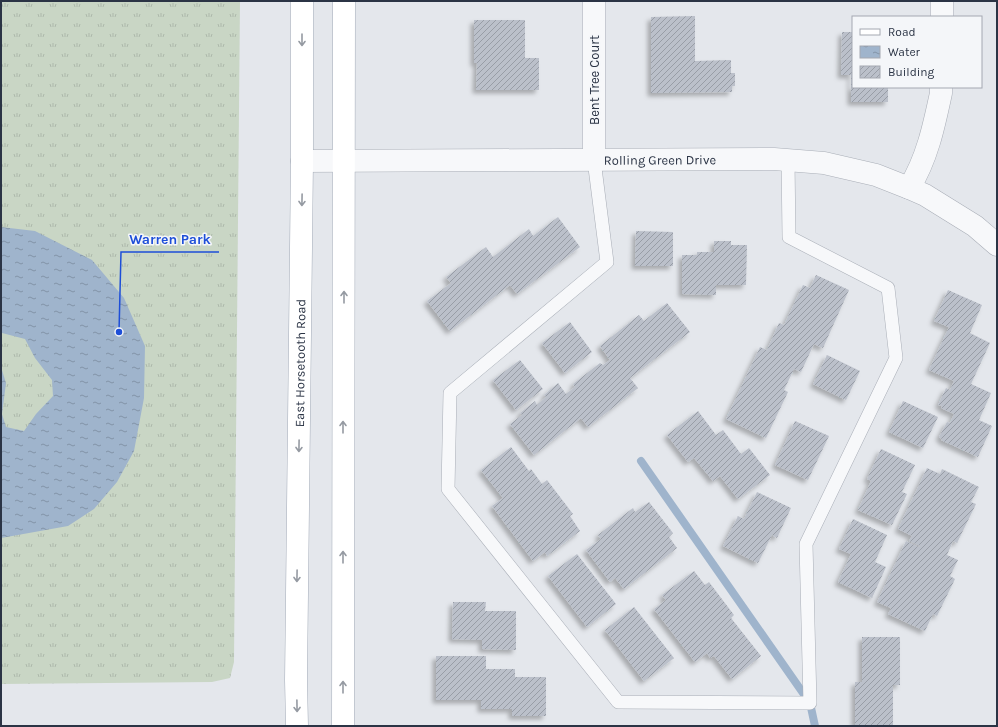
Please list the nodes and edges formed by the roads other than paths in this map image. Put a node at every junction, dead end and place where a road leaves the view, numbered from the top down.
1 (302, 1) edge
2 (344, 1) edge
3 (594, 1) edge
4 (942, 1) edge
5 (942, 16) edge
6 (941, 88) edge
7 (344, 160) junction
8 (594, 160) junction
9 (788, 160) junction
10 (302, 161) junction
11 (909, 188) junction
12 (997, 245) edge
13 (297, 726) edge
14 (343, 726) edge

1 -> 10 main road, East Horsetooth Road
2 - 7 main road
3 - 8 street, Bent Tree Court
4 - 5 street
6 - 11 street
7 - 8 street, Rolling Green Drive
7 - 10 street, Rolling Green Drive
14 -> 7 main road
8 - 9 street, Rolling Green Drive
8 - 9 lane
9 - 11 street, Rolling Green Drive
10 -> 13 main road, East Horsetooth Road
11 - 12 street, Rolling Green Drive

